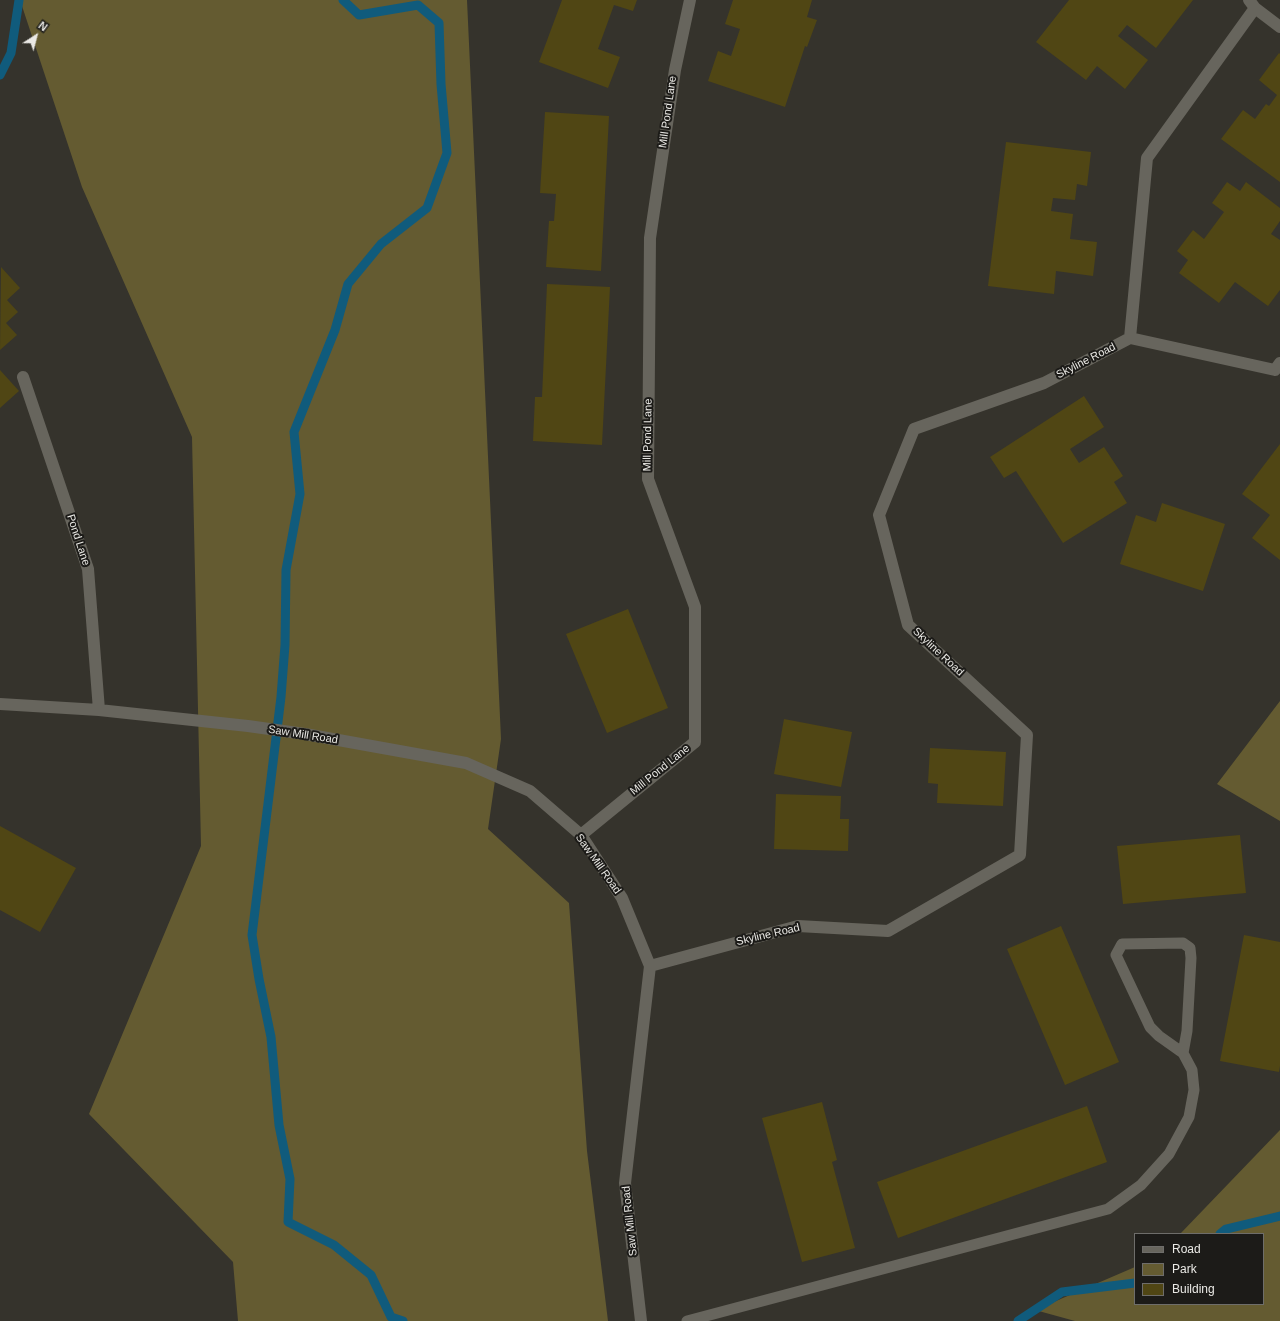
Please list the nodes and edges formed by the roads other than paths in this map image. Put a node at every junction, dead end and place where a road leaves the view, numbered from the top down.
1 (690, 0) edge
2 (1252, 4) edge
3 (1280, 27) edge
4 (1130, 338) junction
5 (1280, 363) edge
6 (23, 377) dead end
7 (0, 704) edge
8 (99, 710) junction
9 (580, 835) junction
10 (650, 966) junction
11 (1183, 1053) junction
12 (641, 1321) edge
13 (687, 1321) edge

1 - 9 street, Mill Pond Lane
2 - 3 street
2 - 4 street
4 - 5 street
4 - 10 street, Skyline Road
6 - 8 street, Pond Lane
7 - 8 street, Saw Mill Road
8 - 9 street, Saw Mill Road
9 - 10 street, Saw Mill Road
10 - 12 street, Saw Mill Road
11 - 11 lane
11 - 13 lane

